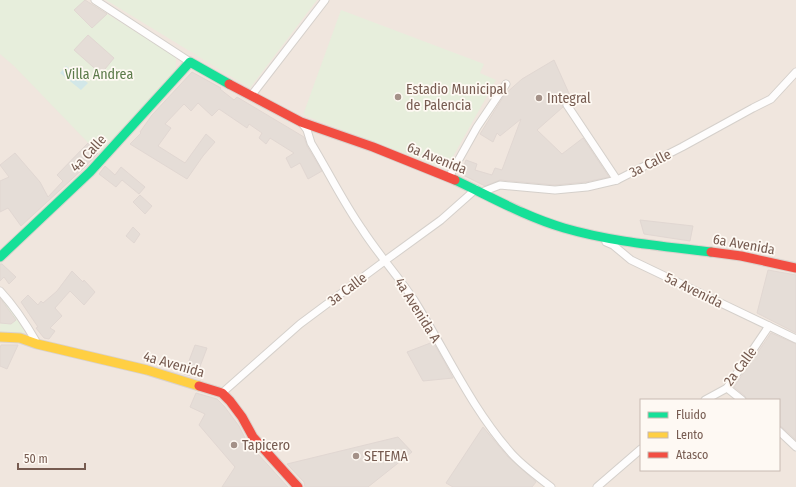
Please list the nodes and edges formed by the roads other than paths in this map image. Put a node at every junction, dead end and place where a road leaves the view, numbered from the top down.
1 (95, 0) edge
2 (325, 0) edge
3 (190, 62) junction
4 (796, 72) edge
5 (506, 84) dead end
6 (251, 96) junction
7 (567, 104) dead end
8 (301, 122) junction
9 (449, 177) junction
10 (617, 180) junction
11 (479, 191) junction
12 (596, 236) junction
13 (0, 257) edge
14 (386, 260) junction
15 (796, 268) edge
16 (0, 291) edge
17 (769, 326) junction
18 (0, 337) edge
19 (796, 339) edge
20 (38, 344) junction
21 (726, 388) junction
22 (222, 393) junction
23 (707, 399) edge
24 (741, 399) edge
25 (780, 432) edge
26 (796, 447) edge
27 (640, 450) edge
28 (298, 487) edge
29 (551, 487) edge
30 (597, 487) edge

1 - 3 street, 6a Avenida
2 - 6 street
3 - 6 main road, 6a Avenida
3 - 13 main road, 4a Calle
4 - 10 street, 3a Calle
5 - 9 street
6 - 8 main road, 6a Avenida
7 - 10 street
8 - 9 main road, 6a Avenida
8 - 14 street, 4a Avenida A
9 - 11 main road, 6a Avenida
10 - 11 street, 3a Calle
11 - 12 main road, 6a Avenida
11 - 14 street, 3a Calle
12 - 15 main road, 6a Avenida
12 - 17 street, 5a Avenida
14 - 22 street, 3a Calle
14 - 29 street, 4a Avenida A
16 - 20 street
17 - 19 street, 5a Avenida
17 - 21 street, 2a Calle
18 - 20 main road, 4a Avenida
20 - 22 main road, 4a Avenida
21 - 23 street, 2a Calle
21 - 24 street
22 - 28 main road
25 - 26 street
27 - 30 street

